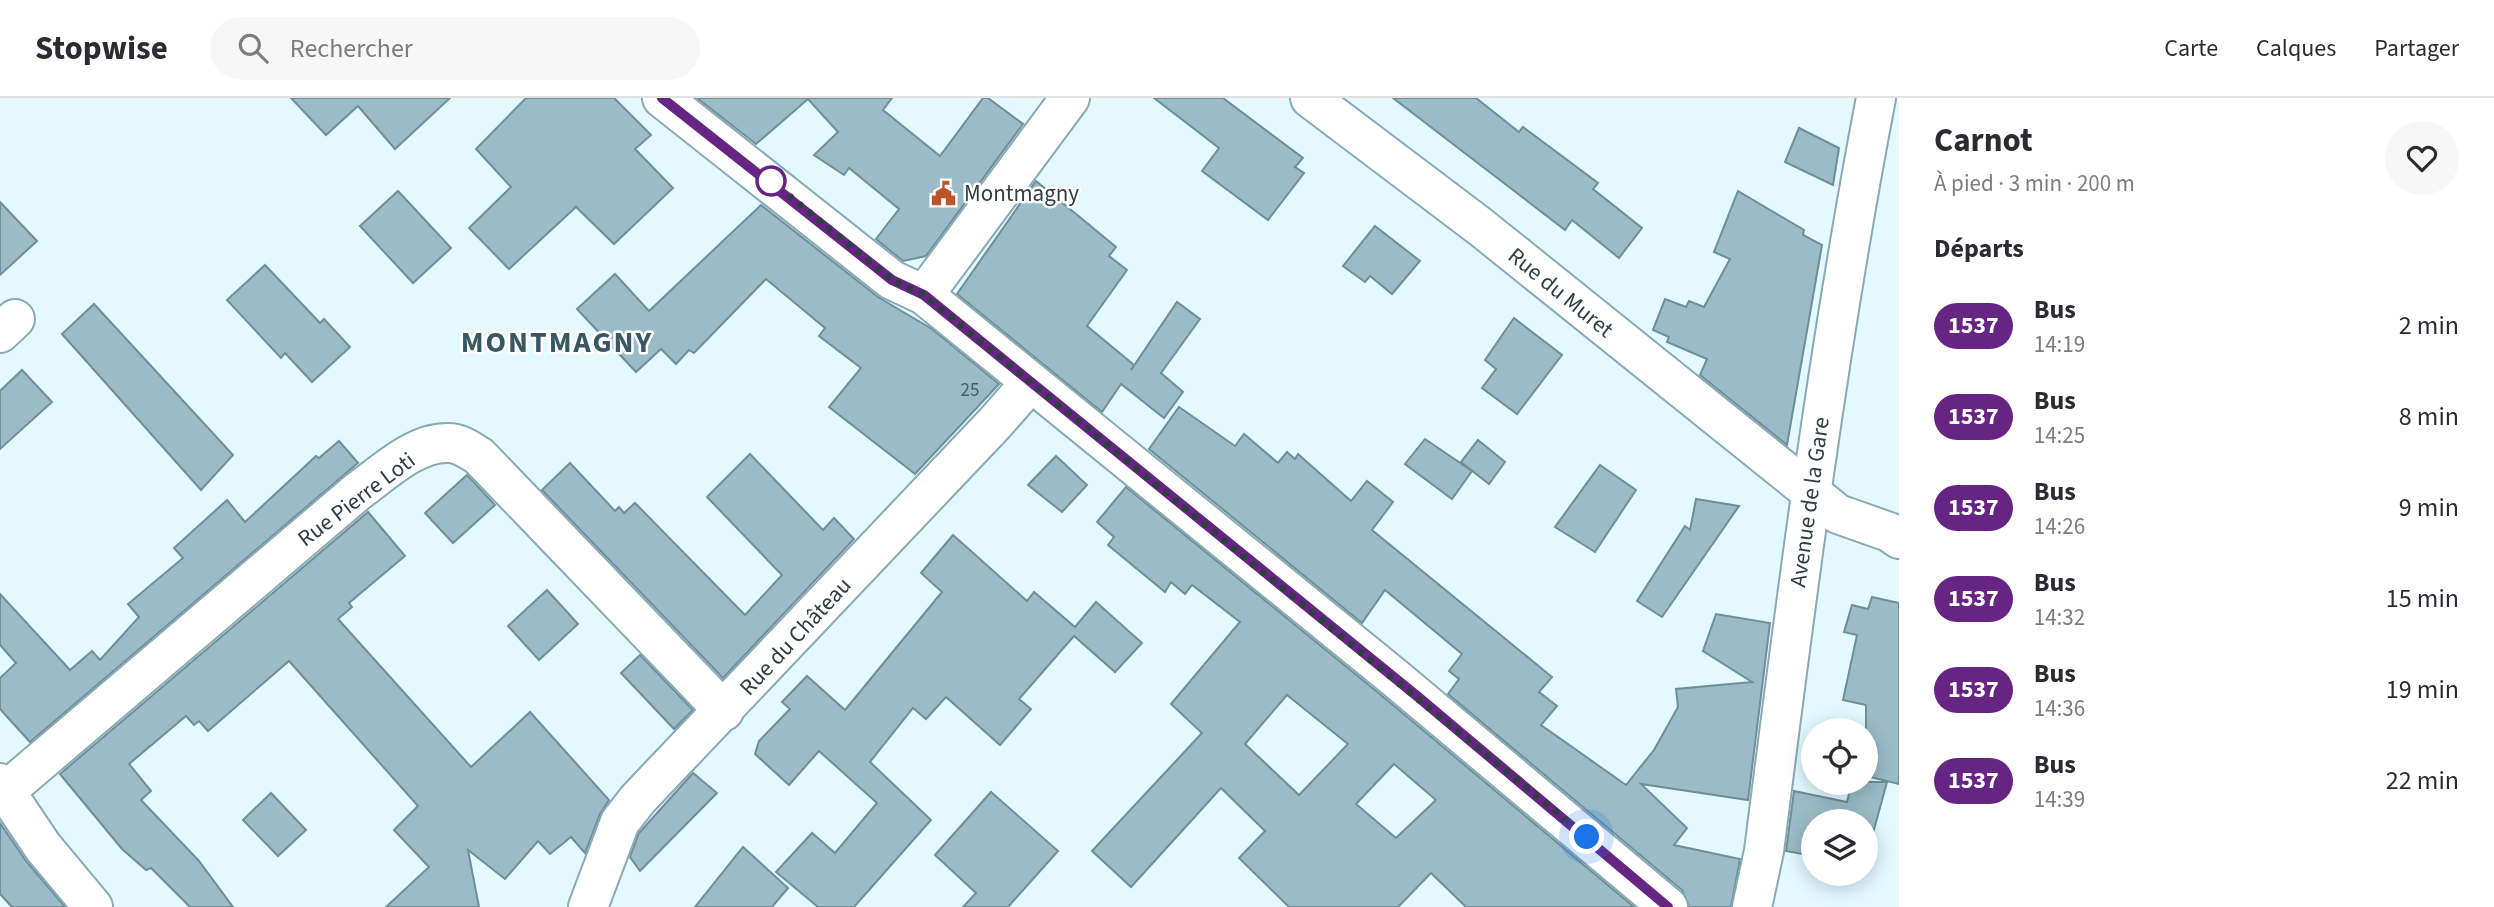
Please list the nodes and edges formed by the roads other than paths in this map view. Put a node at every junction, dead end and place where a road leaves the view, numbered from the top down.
1 (662, 98) edge
2 (1070, 98) edge
3 (1310, 98) edge
4 (1875, 98) edge
5 (924, 295) junction
6 (1030, 383) junction
7 (1810, 489) junction
8 (1899, 539) edge
9 (724, 711) junction
10 (3, 787) edge
11 (93, 907) edge
12 (588, 907) edge
13 (1668, 907) edge
14 (1752, 907) edge

1 - 5 street
2 - 5 street
3 - 7 street, Rue du Muret
4 - 7 street, Avenue de la Gare
5 - 6 street
6 - 9 street, Rue du Château
6 - 13 street
7 - 8 street, Rue du Muret
7 - 14 street, Avenue de la Gare
9 - 10 street, Rue Pierre Loti
9 - 12 street, Rue du Château
10 - 11 street

